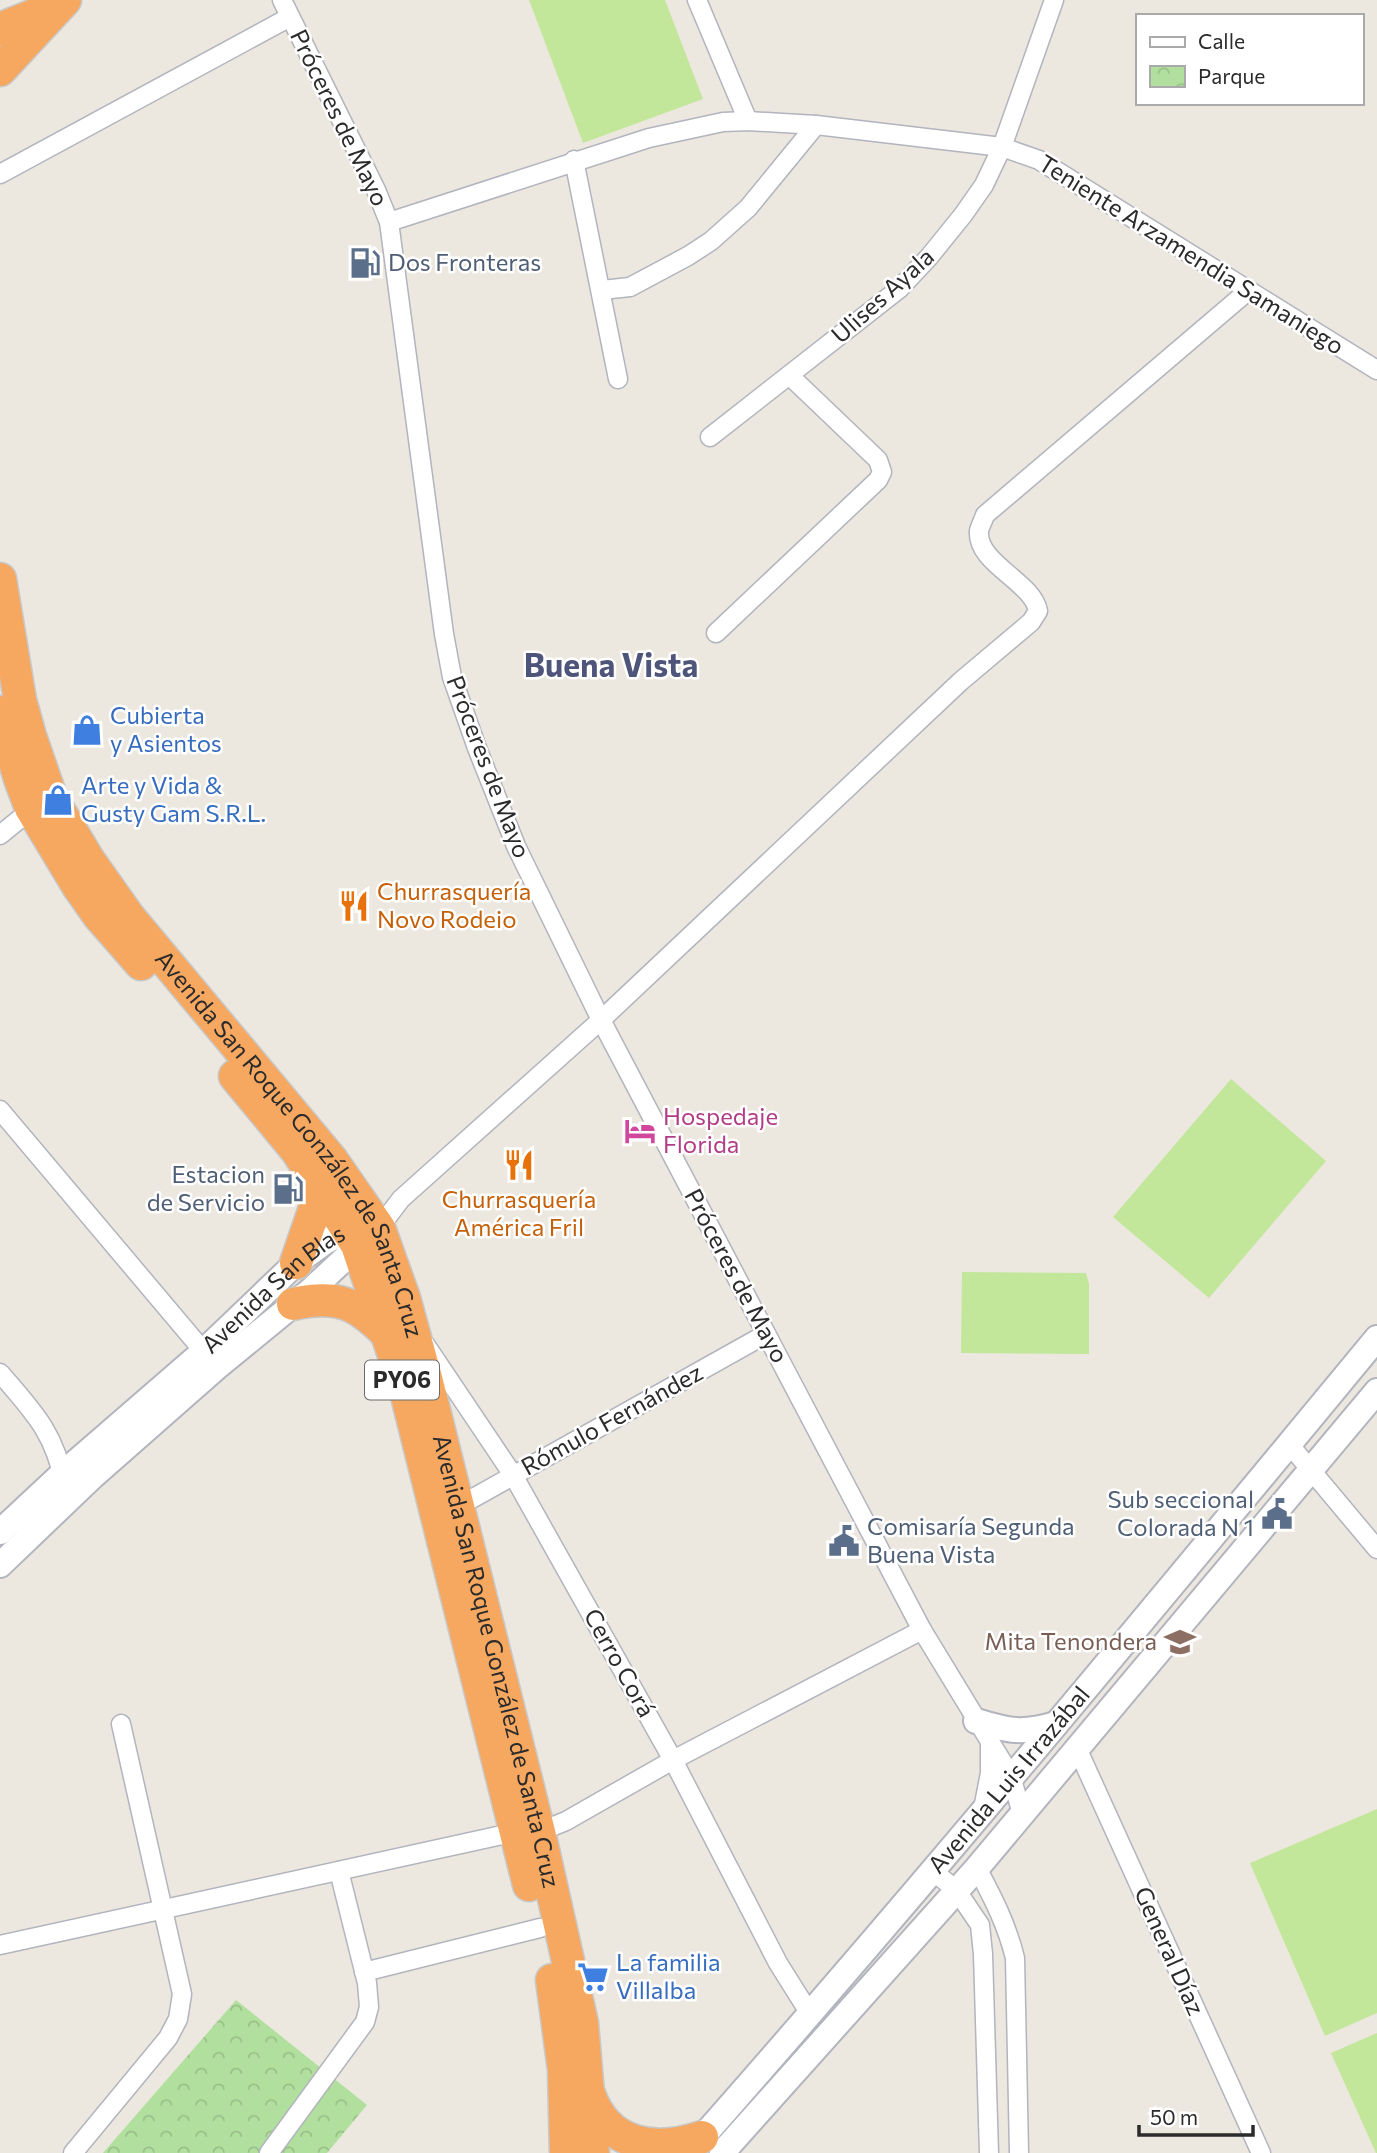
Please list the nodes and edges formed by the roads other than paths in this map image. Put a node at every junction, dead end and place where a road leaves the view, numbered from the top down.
1 (282, 0) edge
2 (697, 0) edge
3 (1054, 0) edge
4 (62, 2) edge
5 (289, 17) junction
6 (0, 29) edge
7 (0, 70) edge
8 (748, 121) junction
9 (816, 125) junction
10 (1002, 147) junction
11 (574, 160) junction
12 (0, 174) edge
13 (389, 222) junction
14 (602, 290) junction
15 (1249, 290) junction
16 (1377, 370) edge
17 (790, 376) junction
18 (618, 379) dead end
19 (710, 437) dead end
20 (0, 579) edge
21 (716, 633) dead end
22 (0, 712) edge
23 (41, 803) junction
24 (0, 835) edge
25 (601, 1020) junction
26 (0, 1110) edge
27 (316, 1178) junction
28 (364, 1230) junction
29 (296, 1263) junction
30 (293, 1304) junction
31 (400, 1330) junction
32 (766, 1334) junction
33 (1377, 1338) edge
34 (210, 1359) junction
35 (0, 1373) edge
36 (1377, 1391) edge
37 (1289, 1444) junction
38 (1311, 1471) junction
39 (62, 1474) junction
40 (513, 1475) junction
41 (67, 1502) junction
42 (458, 1506) junction
43 (0, 1532) edge
44 (1377, 1549) edge
45 (0, 1565) edge
46 (922, 1630) junction
47 (121, 1724) dead end
48 (1056, 1724) junction
49 (983, 1730) junction
50 (1077, 1748) junction
51 (673, 1760) junction
52 (1011, 1776) junction
53 (983, 1809) junction
54 (1022, 1814) junction
55 (527, 1832) junction
56 (976, 1868) junction
57 (932, 1870) junction
58 (339, 1871) junction
59 (957, 1891) junction
60 (163, 1909) junction
61 (540, 1928) junction
62 (0, 1945) edge
63 (364, 1972) junction
64 (810, 2014) junction
65 (586, 2083) junction
66 (704, 2148) edge
67 (572, 2152) edge
68 (73, 2153) edge
69 (269, 2153) edge
70 (989, 2153) edge
71 (1019, 2153) edge
72 (1261, 2153) edge

1 - 5 street, Próceres de Mayo
2 - 8 street
3 - 10 street, Ulises Ayala
4 - 6 highway
4 - 7 highway
5 - 12 street
5 - 13 street, Próceres de Mayo
8 - 9 street, Teniente Arzamendia Samaniego
8 - 11 street, Teniente Arzamendia Samaniego
9 - 10 street, Teniente Arzamendia Samaniego
9 - 14 street
10 - 15 street, Teniente Arzamendia Samaniego
10 - 17 street, Ulises Ayala
11 - 13 street, Teniente Arzamendia Samaniego
11 - 14 street
13 - 25 street, Próceres de Mayo
14 - 18 street
15 - 16 street, Teniente Arzamendia Samaniego
15 - 25 street, Avenida San Blas
17 - 19 street, Ulises Ayala
17 - 21 street
20 - 23 highway, Avenida San Roque González de Santa Cruz / PY06
22 - 23 highway, Avenida San Roque González de Santa Cruz / PY06
23 - 24 street
23 - 27 highway, Avenida San Roque González de Santa Cruz / PY06
23 - 28 highway, Avenida San Roque González de Santa Cruz / PY06
25 - 28 street, Avenida San Blas
25 - 32 street, Próceres de Mayo
26 - 34 street
27 - 28 highway, Avenida San Roque González de Santa Cruz / PY06
27 - 29 highway
28 - 29 main road, Avenida San Blas
28 - 30 main road, Avenida San Blas
28 - 31 highway, Avenida San Roque González de Santa Cruz / PY06
29 - 34 main road, Avenida San Blas
30 - 31 highway
30 - 34 main road, Avenida San Blas
31 - 40 street, Cerro Corá
31 - 42 highway, Avenida San Roque González de Santa Cruz / PY06
31 - 55 highway, Avenida San Roque González de Santa Cruz / PY06
32 - 40 street, Rómulo Fernández
32 - 46 street, Próceres de Mayo
33 - 37 main road, Avenida Luis Irrazábal
34 - 39 main road, Avenida San Blas
34 - 41 main road, Avenida San Blas
35 - 39 street
36 - 38 main road, Avenida Luis Irrazábal
37 - 38 street
37 - 48 main road, Avenida Luis Irrazábal
38 - 44 street
38 - 50 main road, Avenida Luis Irrazábal
39 - 41 street
39 - 43 main road, Avenida San Blas
40 - 42 street, Rómulo Fernández
40 - 51 street, Cerro Corá
41 - 45 main road, Avenida San Blas
42 - 55 highway, Avenida San Roque González de Santa Cruz / PY06
46 - 49 street, Próceres de Mayo
46 - 51 street
47 - 60 street
48 - 49 main road
48 - 52 main road, Avenida Luis Irrazábal
49 - 52 street, Próceres de Mayo
49 - 53 street
50 - 54 main road, Avenida Luis Irrazábal
50 - 72 street, General Díaz
51 - 55 street
51 - 64 street, Cerro Corá
52 - 53 main road, Avenida Luis Irrazábal
52 - 54 street, Próceres de Mayo
53 - 57 main road, Avenida Luis Irrazábal
54 - 56 main road, Avenida Luis Irrazábal
55 - 58 street
55 - 61 highway, Avenida San Roque González de Santa Cruz / PY06
55 - 65 highway, Avenida San Roque González de Santa Cruz / PY06
56 - 59 main road, Avenida Luis Irrazábal
56 - 71 street
57 - 59 street
57 - 64 main road, Avenida Luis Irrazábal
58 - 60 street
58 - 63 street
59 - 66 main road, Avenida Luis Irrazábal
59 - 70 street
60 - 62 street
60 - 68 street
61 - 63 street
61 - 67 highway, Avenida San Roque González de Santa Cruz / PY06
63 - 69 street
64 - 66 main road, Avenida Luis Irrazábal
65 - 66 highway
65 - 67 highway, Avenida San Roque González de Santa Cruz / PY06

